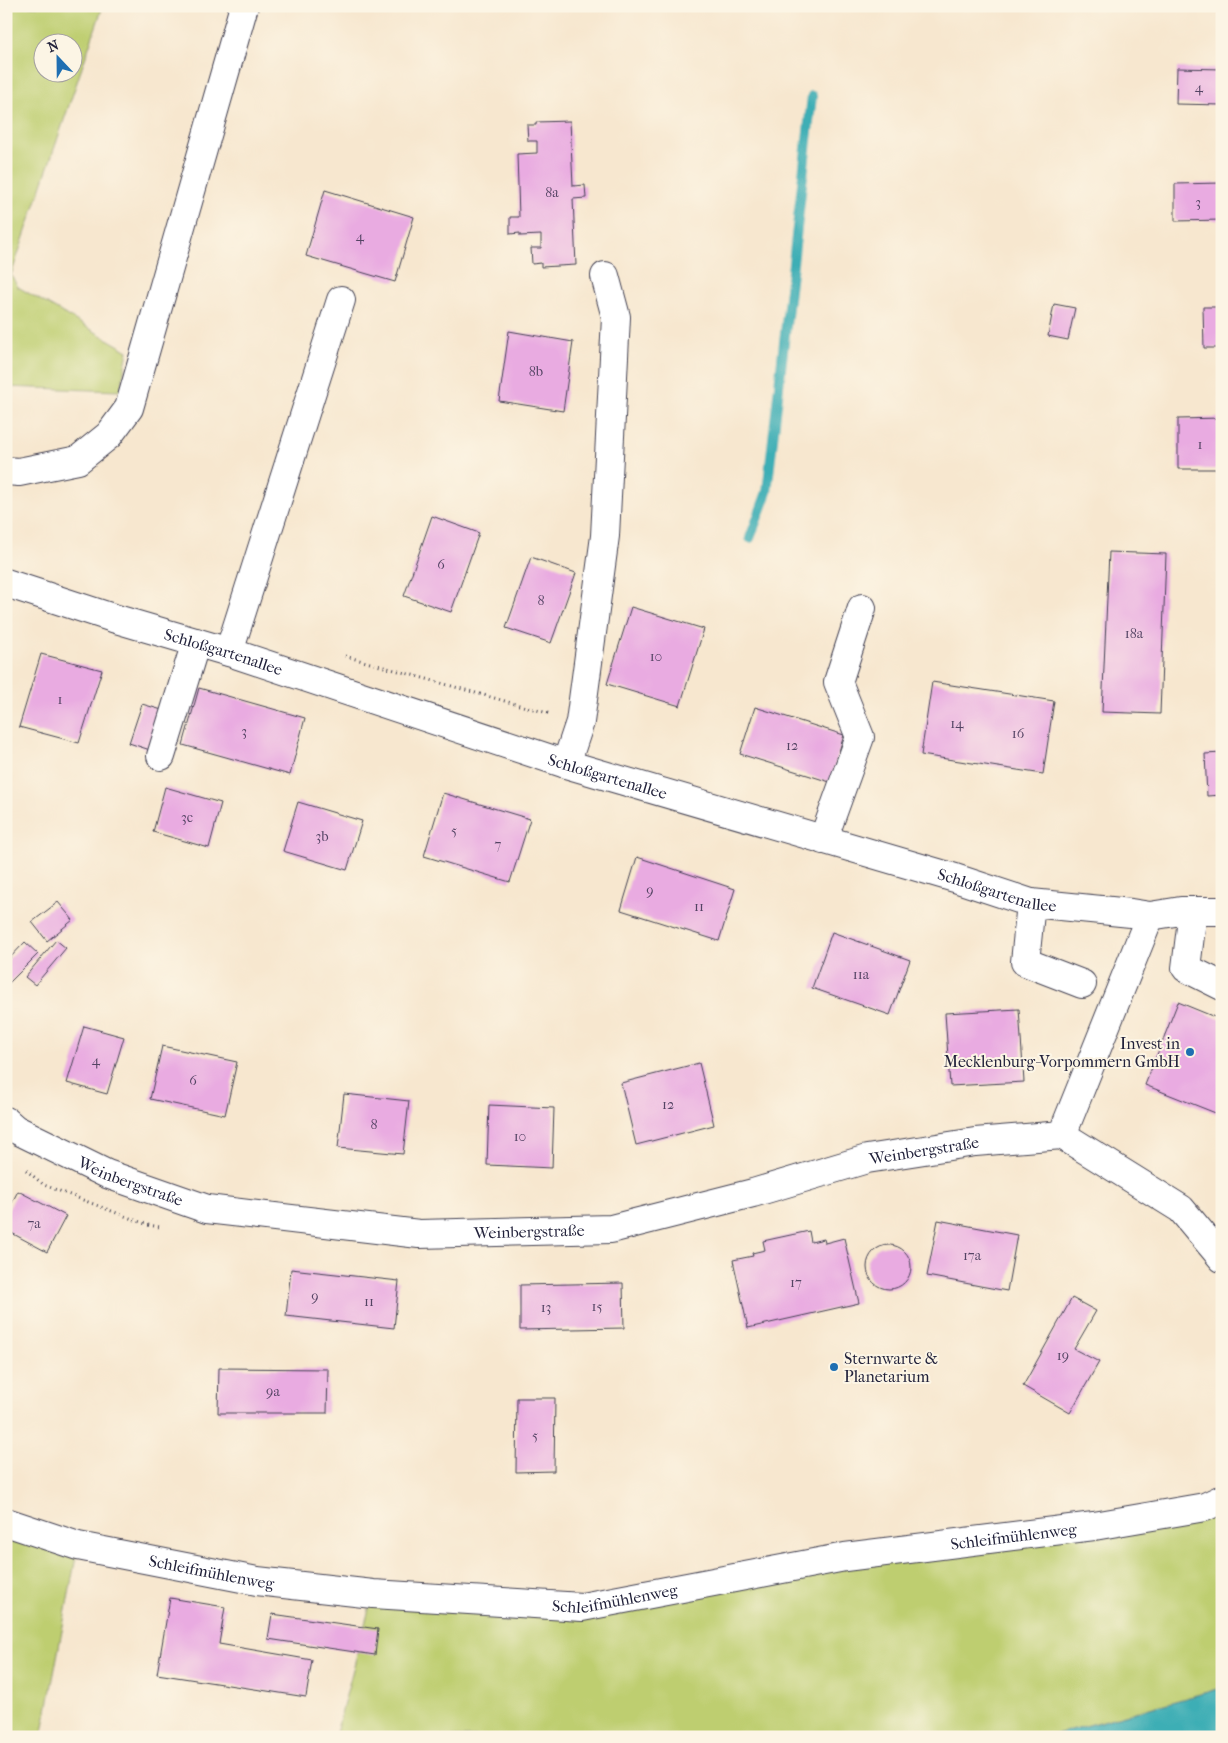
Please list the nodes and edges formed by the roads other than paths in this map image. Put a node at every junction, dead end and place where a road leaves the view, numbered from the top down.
1 (244, 6) edge
2 (605, 276) dead end
3 (341, 300) dead end
4 (6, 471) edge
5 (6, 582) edge
6 (862, 608) dead end
7 (196, 642) junction
8 (229, 652) junction
9 (161, 756) dead end
10 (566, 764) junction
11 (824, 840) junction
12 (1030, 903) junction
13 (1194, 911) junction
14 (1222, 911) edge
15 (1150, 916) junction
16 (1082, 984) dead end
17 (1222, 986) edge
18 (6, 1121) edge
19 (1062, 1135) junction
20 (1222, 1258) edge
21 (1222, 1499) edge
22 (6, 1522) edge

1 - 4 street
2 - 10 street
3 - 8 street
5 - 7 street, Schloßgartenallee
6 - 11 street
7 - 8 street, Schloßgartenallee
7 - 9 street
8 - 10 street, Schloßgartenallee
10 - 11 street, Schloßgartenallee
11 - 12 street, Schloßgartenallee
12 - 15 street, Schloßgartenallee
12 - 16 street
13 - 14 street, Schloßgartenallee
13 - 15 street, Schloßgartenallee
13 - 17 street
15 - 19 street
18 - 19 street, Weinbergstraße
19 - 20 street
21 - 22 street, Schleifmühlenweg

